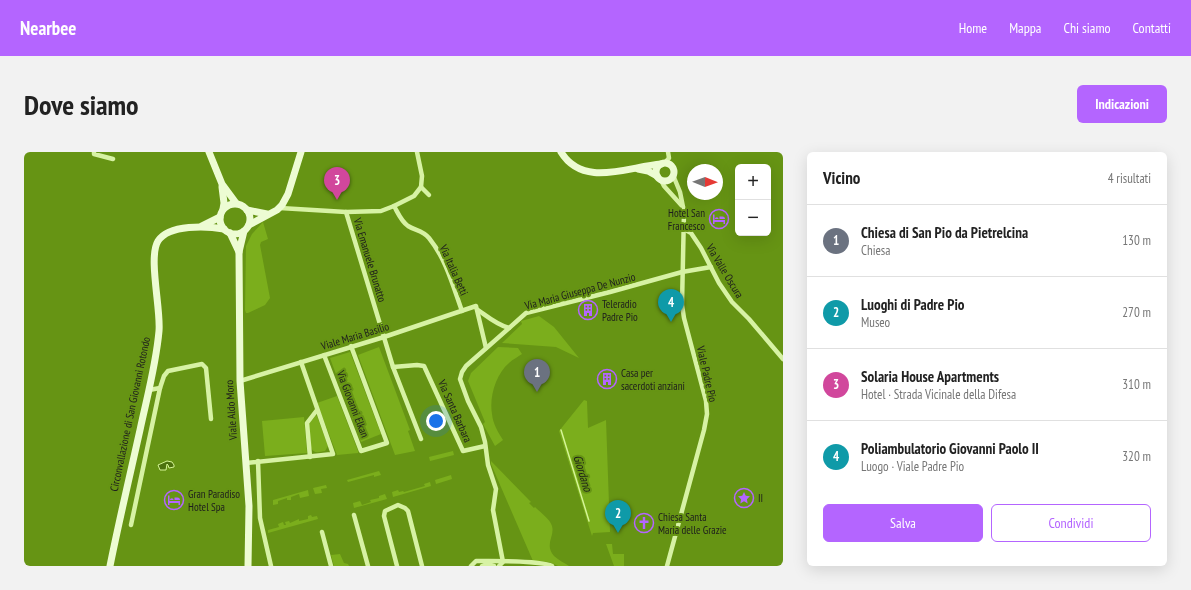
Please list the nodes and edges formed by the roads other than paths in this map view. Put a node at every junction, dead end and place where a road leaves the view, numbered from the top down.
1 (94, 152) edge
2 (209, 152) edge
3 (301, 152) edge
4 (417, 152) edge
5 (561, 152) edge
6 (668, 152) edge
7 (113, 159) dead end
8 (663, 164) junction
9 (636, 168) junction
10 (673, 175) junction
11 (659, 178) junction
12 (222, 184) junction
13 (421, 187) junction
14 (429, 195) dead end
15 (236, 203) junction
16 (394, 206) junction
17 (683, 207) junction
18 (280, 208) junction
19 (223, 209) junction
20 (248, 210) junction
21 (346, 212) junction
22 (267, 214) junction
23 (220, 217) junction
24 (249, 225) junction
25 (201, 226) junction
26 (682, 228) junction
27 (227, 231) junction
28 (244, 232) junction
29 (239, 252) junction
30 (711, 267) junction
31 (682, 272) junction
32 (477, 308) junction
33 (462, 311) junction
34 (509, 328) junction
35 (384, 336) junction
36 (351, 346) junction
37 (486, 348) junction
38 (324, 355) junction
39 (783, 359) edge
40 (301, 362) junction
41 (393, 367) junction
42 (240, 381) junction
43 (160, 388) junction
44 (149, 390) junction
45 (317, 410) junction
46 (211, 419) dead end
47 (421, 440) dead end
48 (485, 446) junction
49 (310, 457) junction
50 (258, 461) junction
51 (246, 463) junction
52 (354, 515) dead end
53 (131, 525) dead end
54 (322, 532) dead end
55 (503, 562) junction
56 (110, 566) edge
57 (248, 566) edge
58 (271, 566) edge
59 (331, 566) edge
60 (368, 566) edge
61 (397, 566) edge
62 (422, 566) edge
63 (472, 566) edge
64 (482, 566) edge
65 (494, 566) edge
66 (499, 566) edge
67 (552, 566) edge
68 (667, 566) edge

1 - 7 street
2 - 12 main road
3 - 18 main road
4 - 13 street
5 - 9 main road
6 - 8 street
8 - 9 main road
8 - 10 main road
8 - 11 main road
9 - 11 main road
10 - 11 main road
10 - 17 street, Viale Padre Pio
11 - 17 street
12 - 15 main road
12 - 19 main road
13 - 14 street
13 - 16 street
15 - 19 main road
15 - 20 main road
16 - 21 street
16 - 33 street, Via Italia Betti
17 - 26 street, Viale Padre Pio
18 - 21 street
18 - 22 main road
19 - 23 main road
20 - 22 main road
20 - 24 main road
21 - 35 street, Via Emanuele Brunatto
22 - 24 main road
23 - 25 main road, Circonvallazione di San Giovanni Rotondo
23 - 27 main road
24 - 28 main road
25 - 27 main road, Circonvallazione di San Giovanni Rotondo
25 - 44 main road, Circonvallazione di San Giovanni Rotondo
26 - 30 street, Via Valle Oscura
26 - 31 street, Viale Padre Pio
27 - 28 main road
27 - 29 main road, Viale Aldo Moro
28 - 29 main road, Viale Aldo Moro
29 - 42 main road, Viale Aldo Moro
30 - 31 street, Via Maria Giuseppa De Nunzio
30 - 39 street, Via Valle Oscura
31 - 34 street, Via Maria Giuseppa De Nunzio
31 - 68 street, Viale Padre Pio
32 - 33 street, Viale Maria Basilio
32 - 34 street
32 - 37 street
33 - 35 street, Viale Maria Basilio
34 - 37 street, Via Maria Giuseppa De Nunzio
35 - 36 street, Viale Maria Basilio
35 - 41 street, Via Emanuele Brunatto
36 - 38 street, Viale Maria Basilio
36 - 38 street, Via Giovanni Elkan
37 - 48 street, Via Maria Giuseppa De Nunzio
38 - 40 street, Viale Maria Basilio
40 - 42 street, Viale Maria Basilio
40 - 45 street
41 - 47 street, Via Emanuele Brunatto
41 - 48 street, Via Santa Barbara
42 - 51 main road, Viale Aldo Moro
43 - 44 street
43 - 46 street
43 - 53 street
44 - 56 main road, Circonvallazione di San Giovanni Rotondo
45 - 49 street
45 - 49 street
48 - 55 street, Via Maria Giuseppa De Nunzio
49 - 50 street
50 - 51 street
50 - 58 street
51 - 57 main road, Viale Aldo Moro
52 - 60 street
54 - 59 street
55 - 63 street
55 - 66 street
55 - 67 street
61 - 62 street
64 - 65 street

